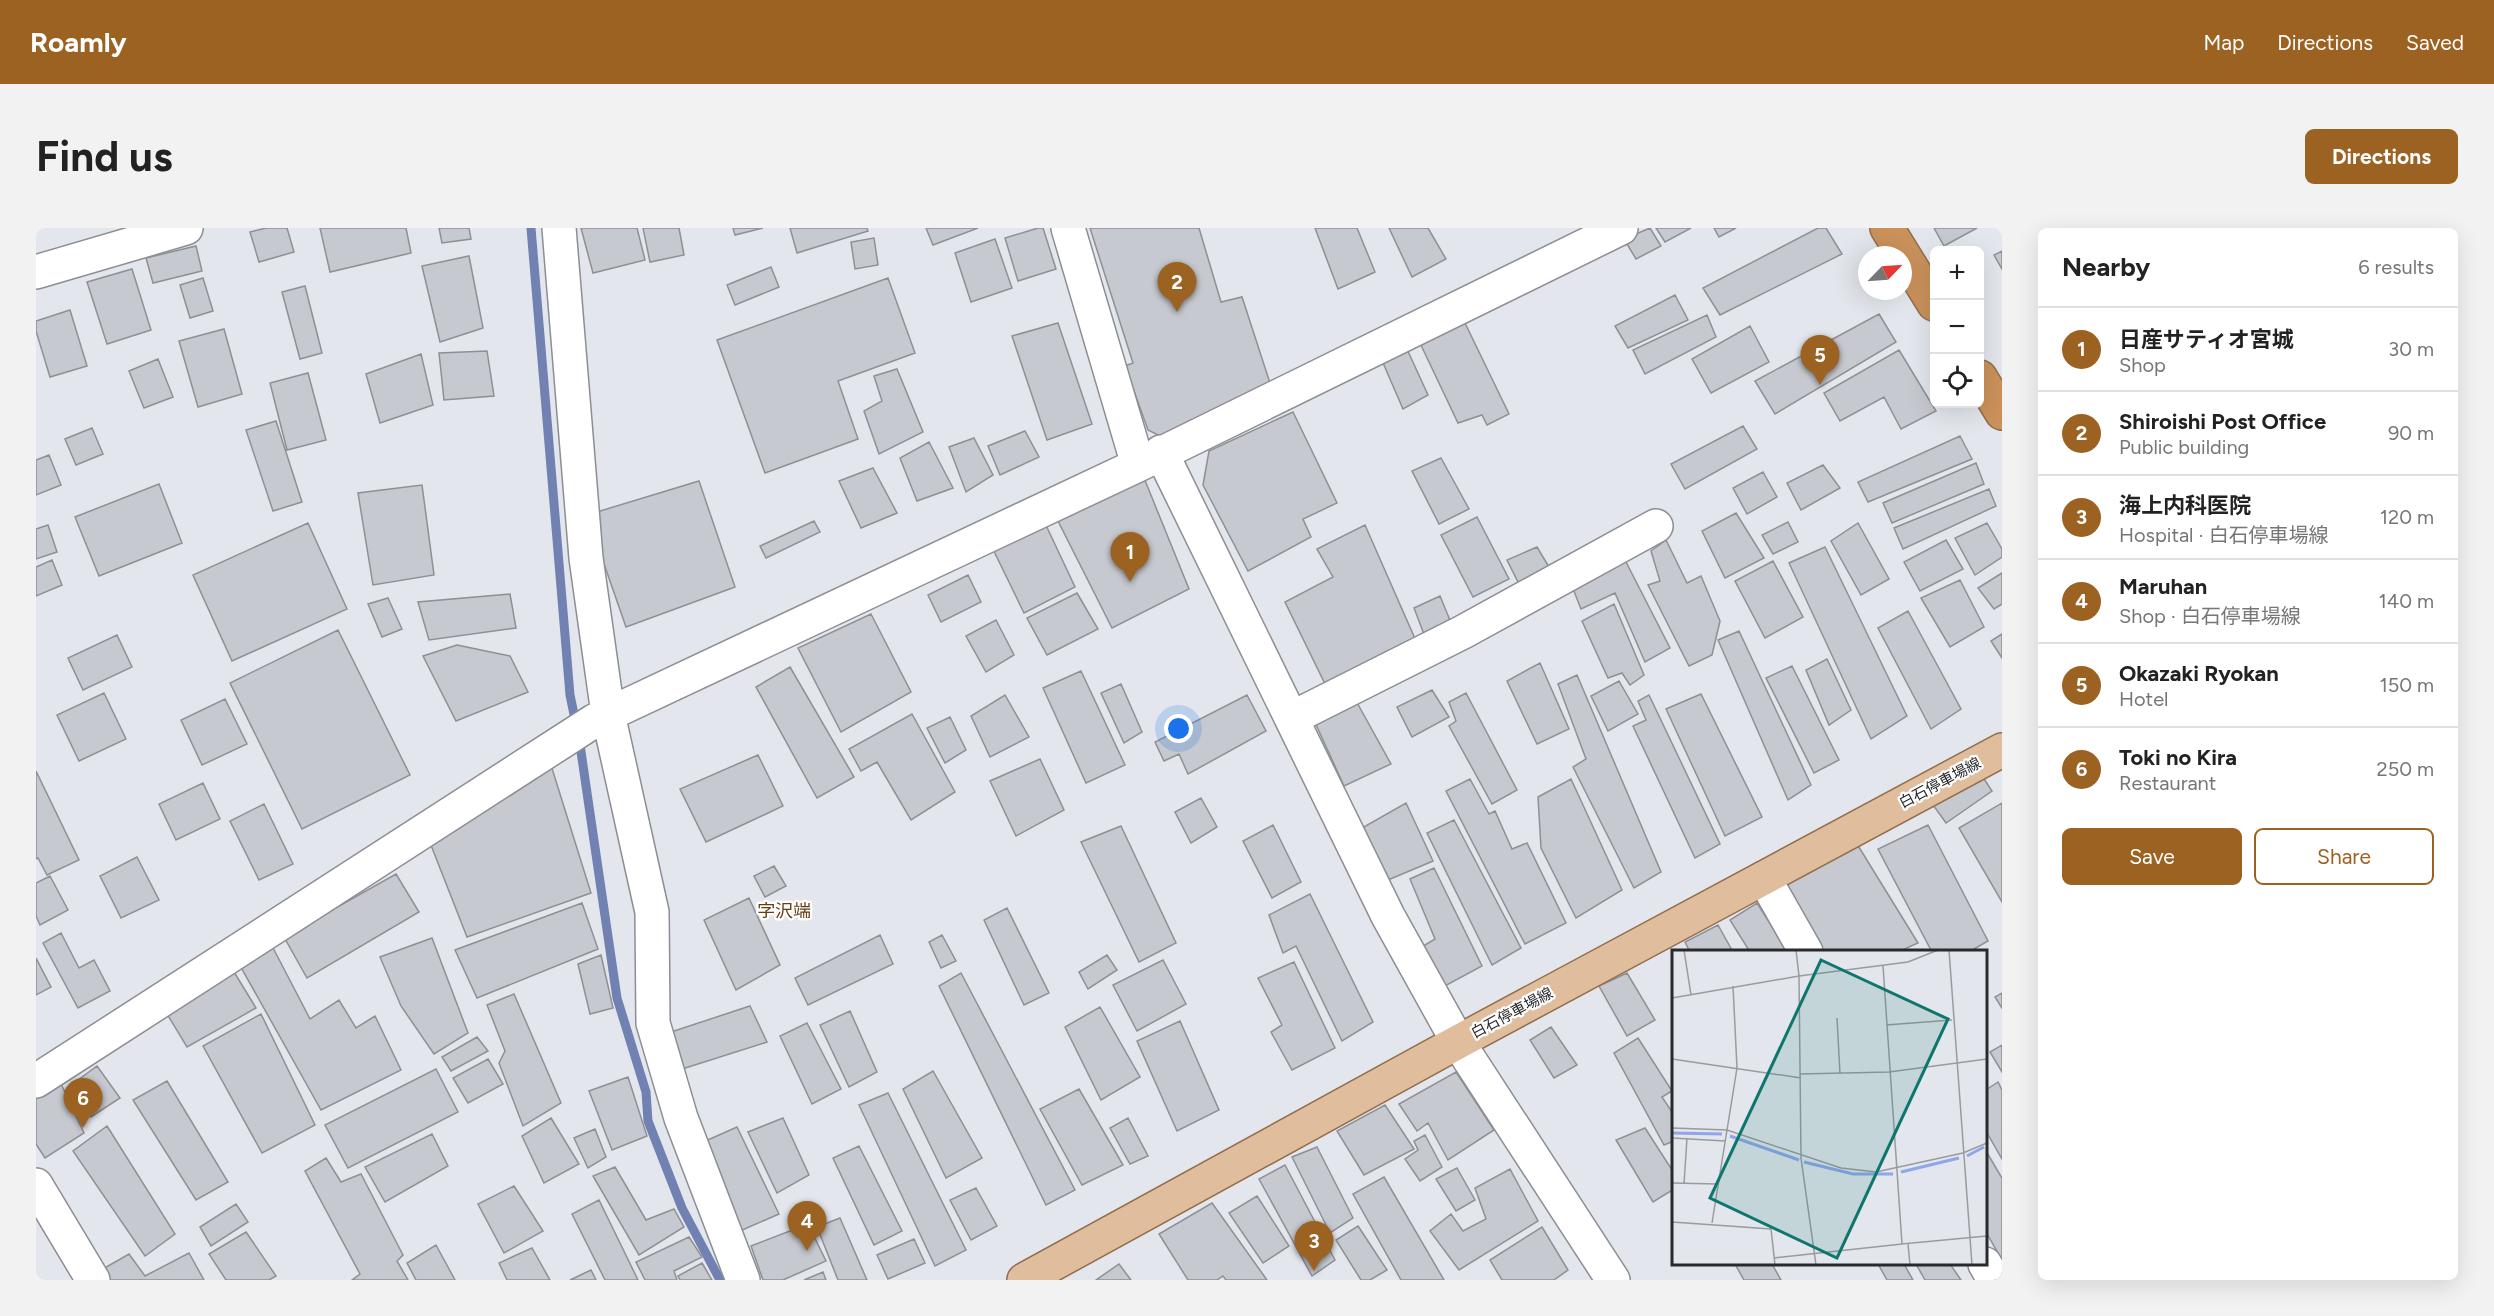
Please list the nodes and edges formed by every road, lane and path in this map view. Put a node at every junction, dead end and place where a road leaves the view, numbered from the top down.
1 (186, 228) edge
2 (559, 228) edge
3 (1068, 228) edge
4 (1621, 228) edge
5 (1887, 228) edge
6 (150, 233) edge
7 (36, 272) edge
8 (1932, 300) edge
9 (1984, 383) edge
10 (2002, 413) edge
11 (1150, 458) junction
12 (1656, 526) dead end
13 (1292, 718) junction
14 (590, 724) junction
15 (2002, 750) edge
16 (1764, 878) junction
17 (1805, 950) edge
18 (1458, 1042) junction
19 (36, 1081) edge
20 (36, 1185) edge
21 (1986, 1265) edge
22 (93, 1280) edge
23 (743, 1280) edge
24 (1024, 1280) edge
25 (1612, 1280) edge
26 (1994, 1280) edge

1 - 6 street
2 - 14 street
3 - 11 street
4 - 11 street
5 - 8 highway
6 - 7 street
9 - 10 highway
11 - 13 street
11 - 14 street
12 - 13 street
13 - 18 street
14 - 19 street
14 - 23 street
15 - 16 main road, 白石停車場線
16 - 17 street
16 - 18 main road, 白石停車場線
18 - 24 main road, 白石停車場線
18 - 25 street
20 - 22 street
21 - 26 street

